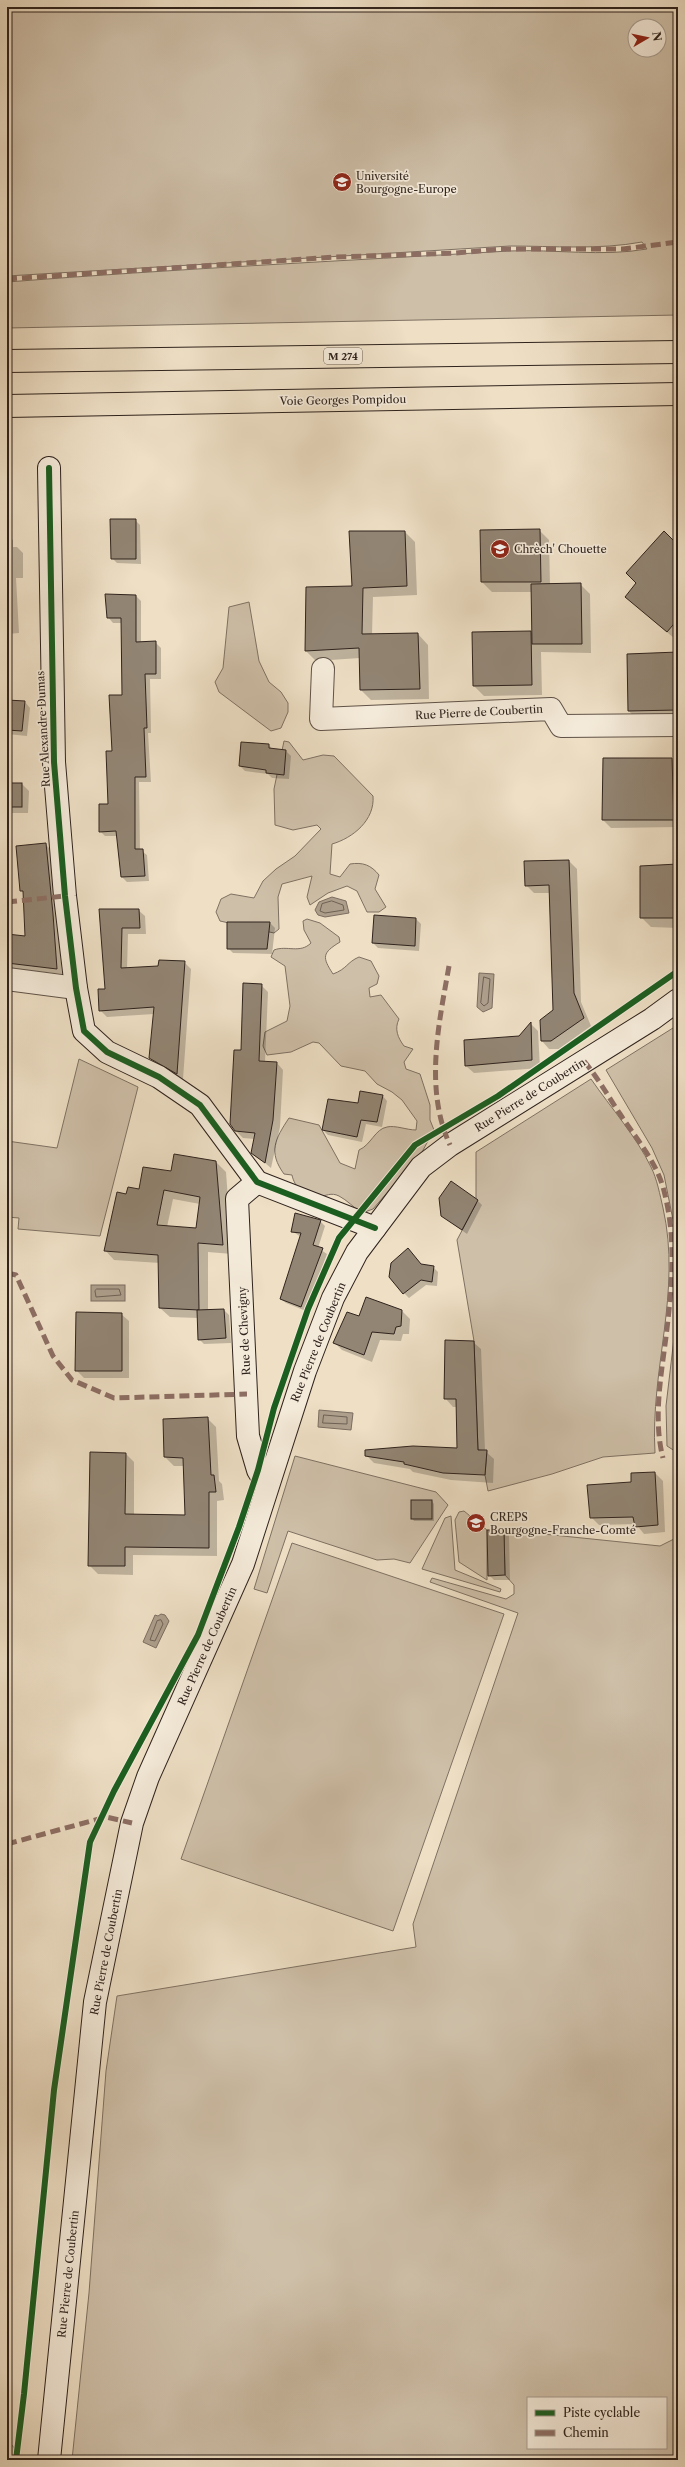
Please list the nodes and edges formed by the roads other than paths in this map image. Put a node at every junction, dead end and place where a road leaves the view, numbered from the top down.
1 (678, 352) edge
2 (7, 361) edge
3 (678, 394) edge
4 (7, 406) edge
5 (48, 468) dead end
6 (323, 669) dead end
7 (678, 725) edge
8 (7, 979) edge
9 (76, 988) junction
10 (678, 1000) edge
11 (257, 1182) junction
12 (375, 1228) junction
13 (267, 1485) junction
14 (49, 2460) edge

1 - 2 highway, M 274
3 - 4 highway, Voie Georges Pompidou
5 - 9 street, Rue Alexandre Dumas
6 - 7 street, Rue Pierre de Coubertin
8 - 9 street
9 - 11 street, Rue Alexandre Dumas
10 - 12 street, Rue Pierre de Coubertin
11 - 12 street
11 - 13 street, Rue de Chevigny
12 - 13 street, Rue Pierre de Coubertin
13 - 14 street, Rue Pierre de Coubertin

